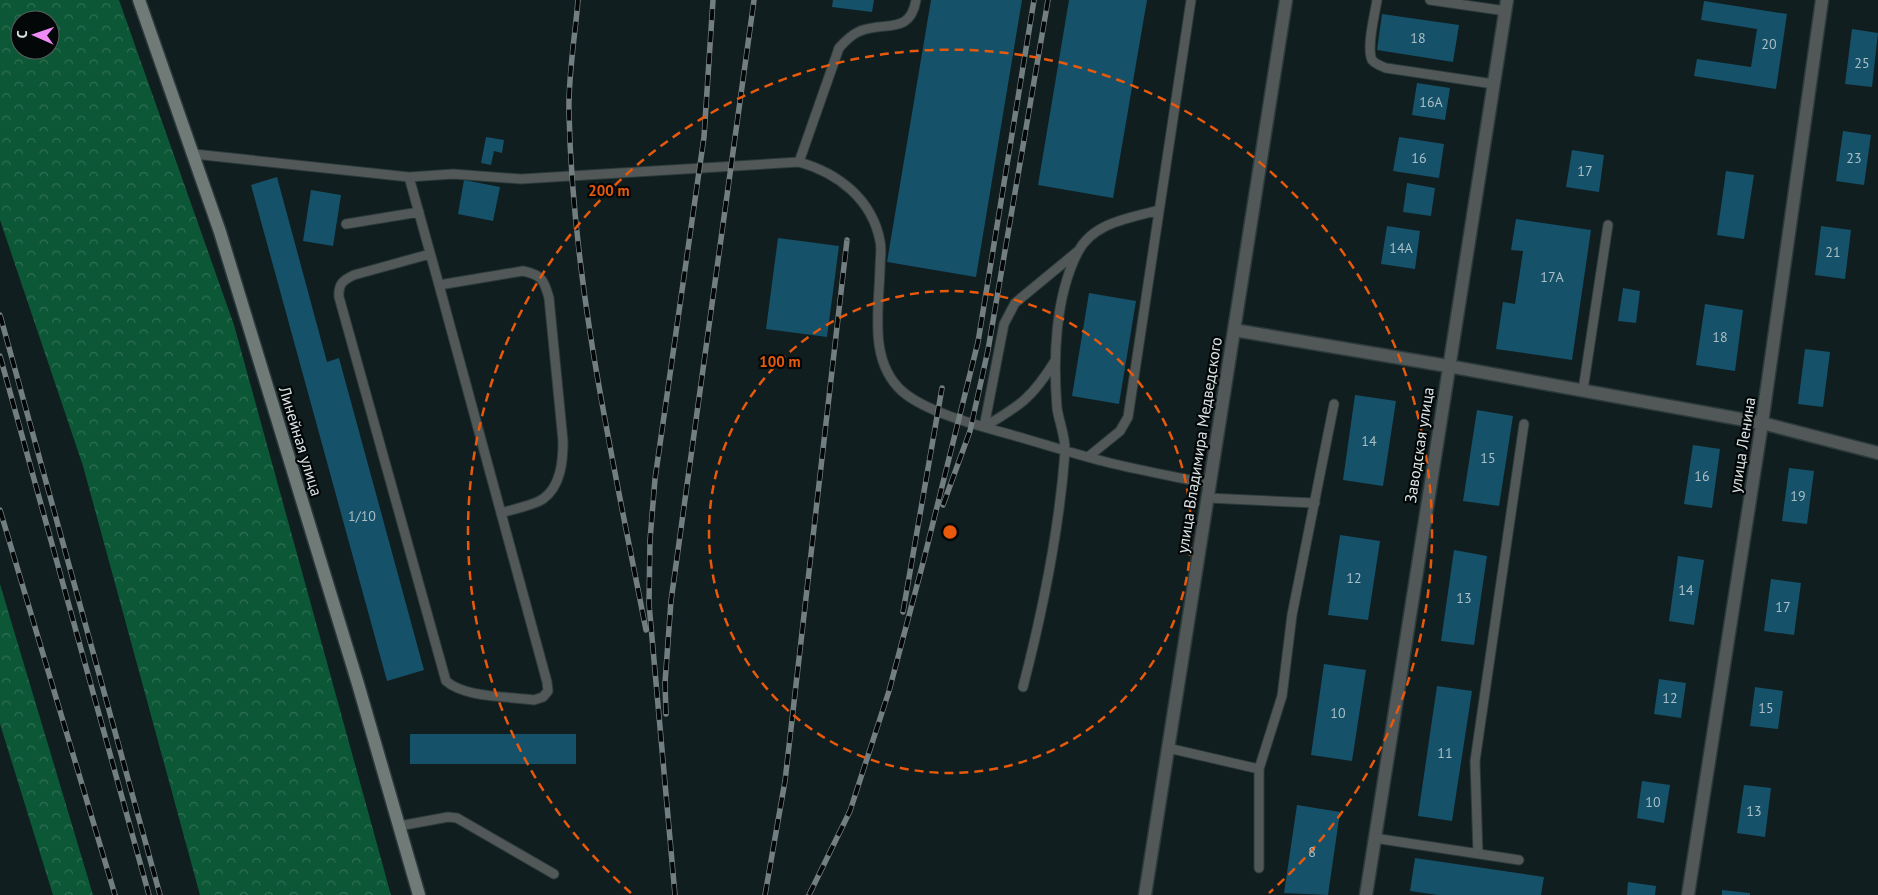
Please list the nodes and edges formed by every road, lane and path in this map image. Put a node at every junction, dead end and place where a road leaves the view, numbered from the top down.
1 (140, 0) edge
2 (916, 0) edge
3 (1191, 0) edge
4 (1286, 0) edge
5 (1377, 0) edge
6 (1430, 0) edge
7 (1822, 0) edge
8 (1506, 6) edge
9 (1494, 84) junction
10 (194, 154) junction
11 (799, 162) junction
12 (409, 177) junction
13 (1159, 210) junction
14 (418, 212) junction
15 (346, 224) dead end
16 (1608, 225) dead end
17 (1078, 251) junction
18 (430, 254) junction
19 (439, 285) junction
20 (1234, 330) junction
21 (1055, 360) junction
22 (1448, 366) junction
23 (1583, 390) junction
24 (1334, 404) dead end
25 (1762, 423) junction
26 (1524, 424) dead end
27 (984, 427) junction
28 (1065, 450) junction
29 (1878, 453) edge
30 (1088, 457) junction
31 (1210, 484) junction
32 (1208, 498) junction
33 (1315, 503) junction
34 (501, 512) junction
35 (1023, 687) dead end
36 (1168, 748) junction
37 (1259, 770) junction
38 (399, 826) junction
39 (1374, 838) junction
40 (1478, 854) junction
41 (1519, 860) dead end
42 (1259, 868) dead end
43 (554, 874) dead end
44 (419, 895) edge
45 (1145, 895) edge
46 (1366, 895) edge
47 (1688, 895) edge

1 - 10 street, Линейная улица
2 - 11 lane
3 - 13 lane
4 - 20 street, улица Владимира Медведского
5 - 9 lane
6 - 8 lane
7 - 25 street, улица Ленина
8 - 9 street, Заводская улица
9 - 22 street, Заводская улица
10 - 12 lane
10 - 38 street, Линейная улица
11 - 12 lane
11 - 27 lane
12 - 14 lane
13 - 17 lane
13 - 30 lane
14 - 15 lane
14 - 18 lane
16 - 23 lane
17 - 21 lane
17 - 27 lane
18 - 19 lane
18 - 34 lane
19 - 34 lane
19 - 34 lane
20 - 22 street
20 - 31 street, улица Владимира Медведского
21 - 27 lane
21 - 28 lane
22 - 23 street
22 - 39 street, Заводская улица
23 - 25 street
24 - 33 lane
25 - 29 street
25 - 47 street, улица Ленина
26 - 40 lane
27 - 28 lane
28 - 30 lane
28 - 35 lane
30 - 31 lane
31 - 32 street, улица Владимира Медведского
32 - 33 lane
32 - 36 street, улица Владимира Медведского
33 - 37 lane
36 - 37 lane
36 - 45 street, улица Владимира Медведского
37 - 42 lane
38 - 43 lane
38 - 44 street, Линейная улица
39 - 40 lane
39 - 46 street, Заводская улица
40 - 41 lane

